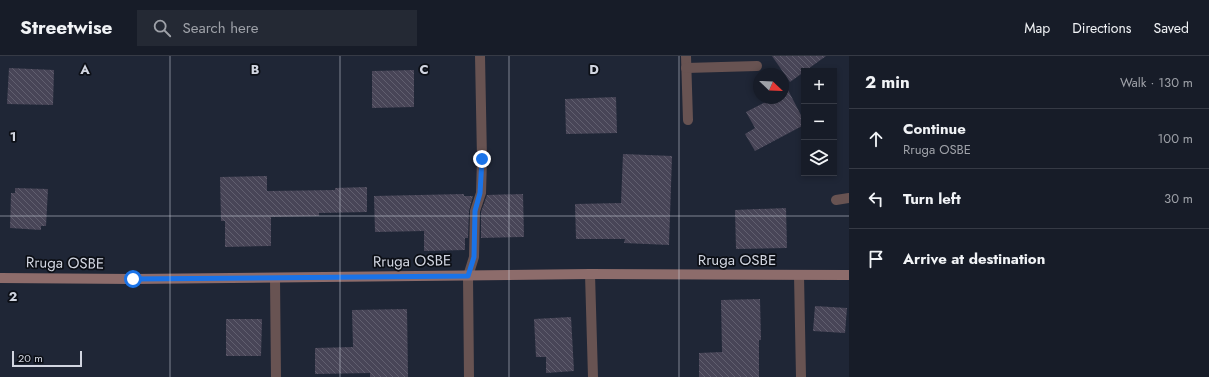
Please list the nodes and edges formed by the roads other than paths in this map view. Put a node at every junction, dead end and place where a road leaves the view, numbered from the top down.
1 (480, 56) edge
2 (686, 56) edge
3 (756, 66) dead end
4 (686, 68) junction
5 (688, 120) dead end
6 (849, 198) edge
7 (836, 200) dead end
8 (590, 274) junction
9 (799, 275) junction
10 (849, 275) edge
11 (468, 276) junction
12 (0, 278) edge
13 (275, 278) junction
14 (276, 377) edge
15 (469, 377) edge
16 (593, 377) edge
17 (801, 377) edge

1 - 11 street
2 - 4 street
3 - 4 street
4 - 5 street
6 - 7 street
8 - 9 street, Rruga OSBE
8 - 11 street, Rruga OSBE
8 - 16 street
9 - 10 street, Rruga OSBE
9 - 17 street
11 - 13 street, Rruga OSBE
11 - 15 street
12 - 13 street, Rruga OSBE
13 - 14 street

